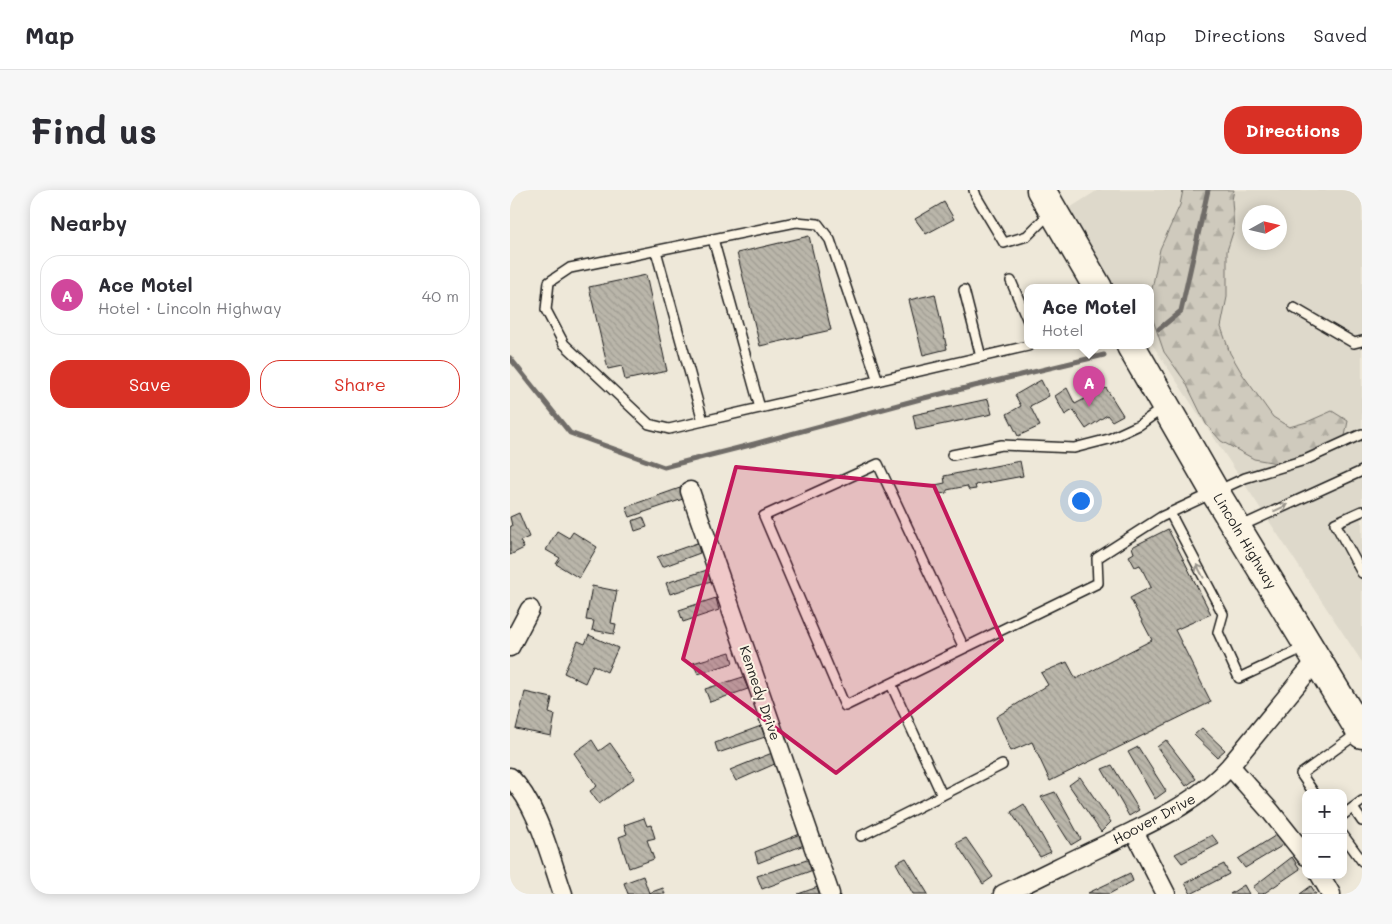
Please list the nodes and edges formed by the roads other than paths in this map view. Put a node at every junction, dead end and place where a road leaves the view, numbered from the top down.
1 (974, 190) edge
2 (1047, 200) edge
3 (713, 239) junction
4 (656, 251) junction
5 (1011, 281) dead end
6 (1096, 284) edge
7 (964, 290) dead end
8 (1294, 308) dead end
9 (1024, 312) edge
10 (1362, 341) edge
11 (1024, 347) edge
12 (1133, 349) edge
13 (981, 357) junction
14 (878, 381) junction
15 (1166, 406) junction
16 (760, 408) junction
17 (703, 421) junction
18 (1362, 434) edge
19 (952, 455) dead end
20 (1362, 471) edge
21 (690, 492) dead end
22 (1215, 492) junction
23 (1362, 511) edge
24 (1170, 513) junction
25 (1237, 528) junction
26 (1362, 573) edge
27 (530, 609) dead end
28 (510, 646) edge
29 (964, 648) junction
30 (1312, 653) junction
31 (890, 684) junction
32 (1361, 733) edge
33 (1002, 765) dead end
34 (1230, 766) junction
35 (510, 777) edge
36 (1311, 789) edge
37 (942, 795) junction
38 (1362, 801) edge
39 (1353, 808) junction
40 (1347, 812) edge
41 (1362, 821) edge
42 (1134, 831) junction
43 (861, 836) dead end
44 (1347, 840) edge
45 (1302, 851) edge
46 (1362, 861) edge
47 (1322, 879) edge
48 (564, 894) edge
49 (830, 894) edge
50 (1005, 894) edge
51 (1166, 894) edge
52 (1331, 894) edge

1 - 2 lane
2 - 6 main road
3 - 4 lane
3 - 14 lane
3 - 16 lane
4 - 17 lane
4 - 17 lane
5 - 9 lane
7 - 13 lane
8 - 10 lane
11 - 13 lane
12 - 15 main road, Lincoln Highway
13 - 14 lane
14 - 16 lane
15 - 19 lane
15 - 22 main road, Lincoln Highway
16 - 17 lane
18 - 22 lane
25 -> 20 lane
21 - 49 street, Kennedy Drive
22 - 24 lane
22 - 25 main road, Lincoln Highway
23 - 26 lane
24 - 29 lane
30 -> 24 lane
25 - 30 main road, Lincoln Highway
27 - 28 street
29 - 31 lane
29 - 31 lane
30 - 32 main road, Lincoln Highway
30 - 34 street, Hoover Drive
31 - 37 lane
32 - 36 lane
33 - 37 lane
34 - 42 street, Hoover Drive
34 - 45 street
35 - 48 street
37 - 43 lane
38 - 39 lane
39 - 40 lane
39 - 41 lane
42 - 50 street, Hoover Drive
42 - 51 street
44 - 46 lane
47 - 52 street

